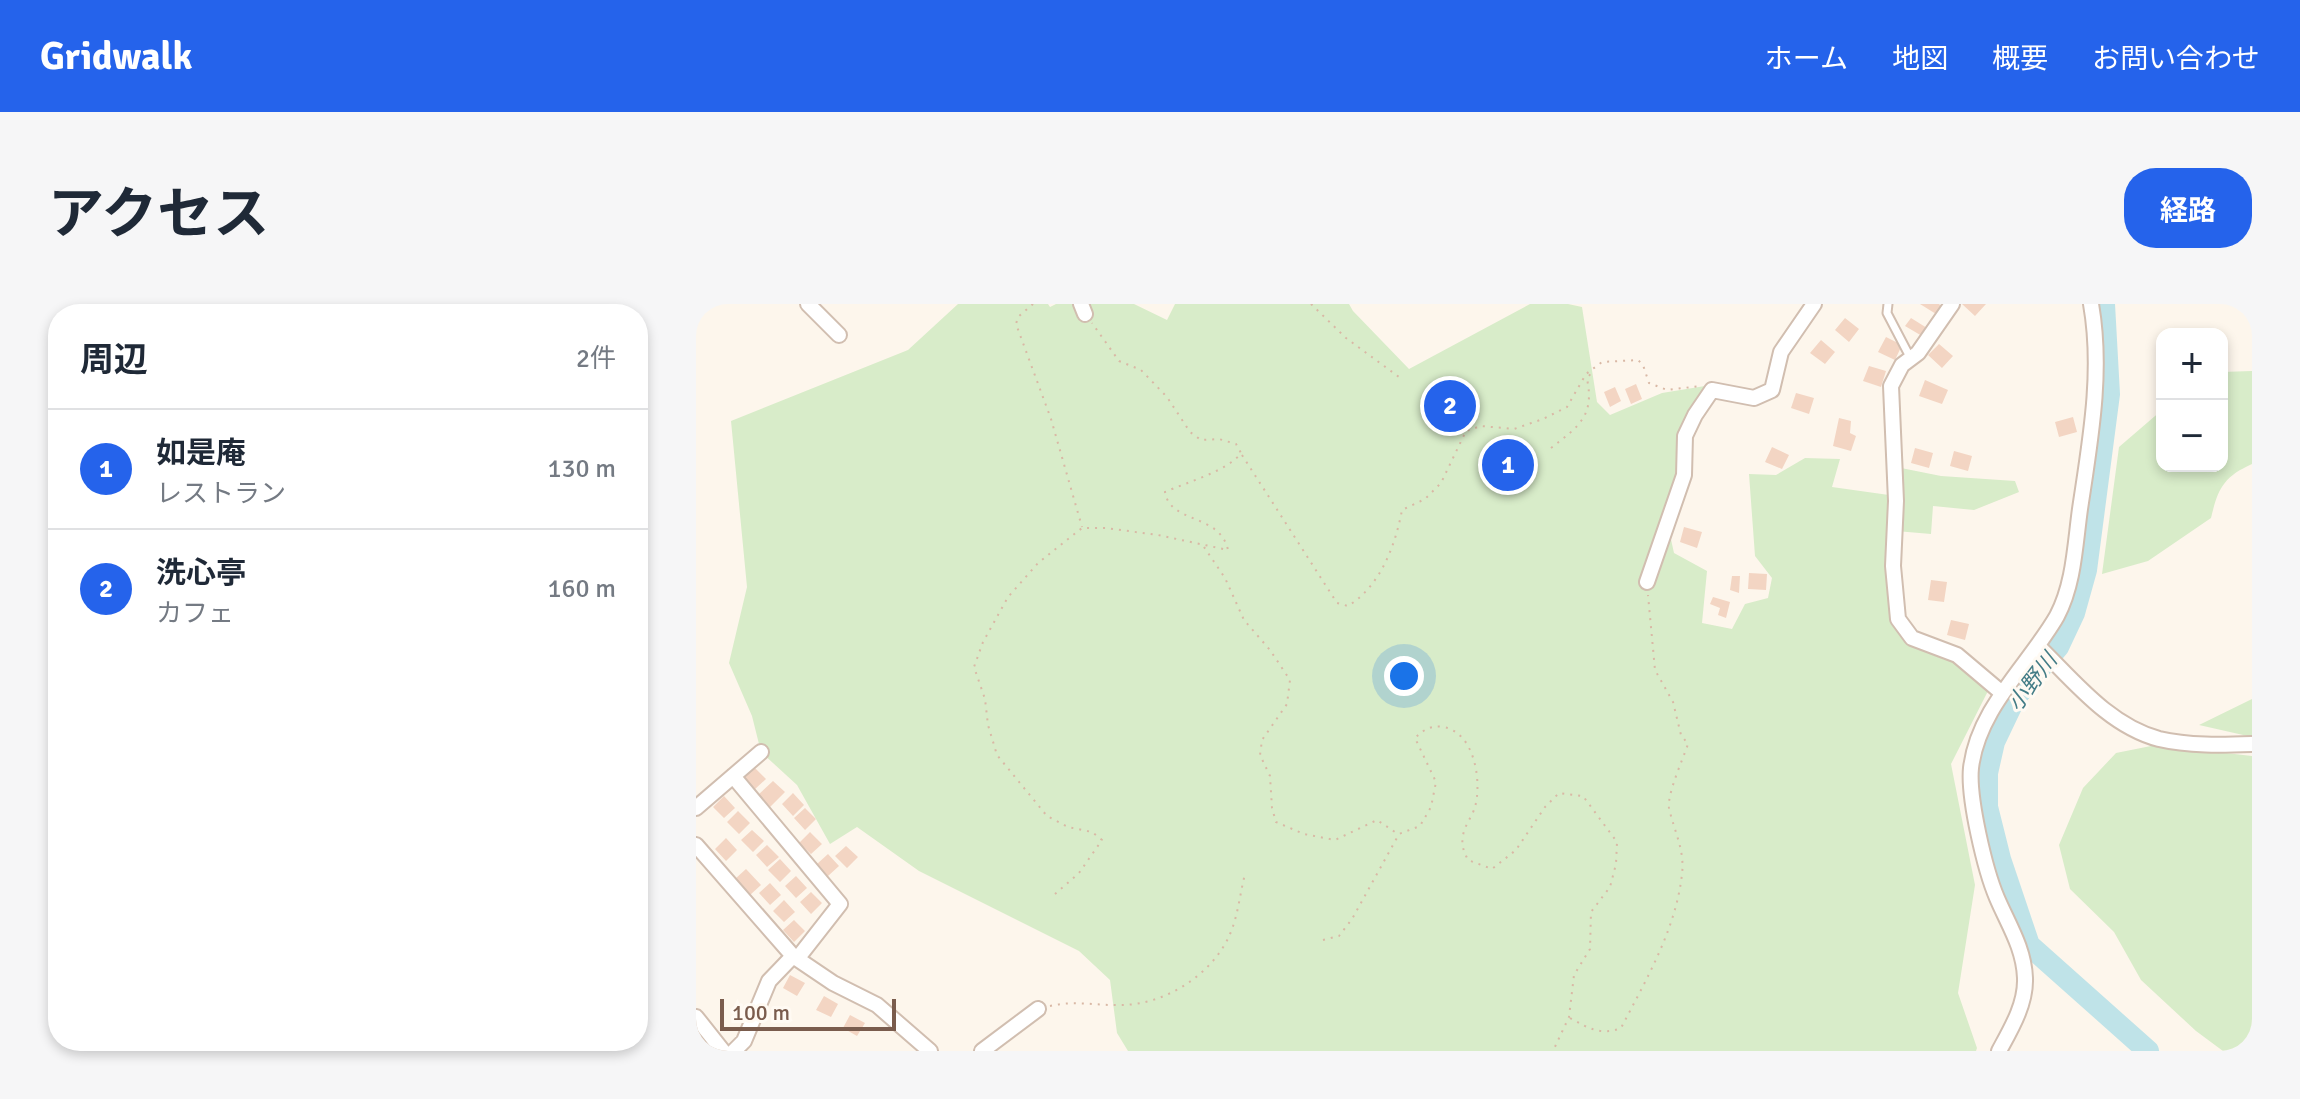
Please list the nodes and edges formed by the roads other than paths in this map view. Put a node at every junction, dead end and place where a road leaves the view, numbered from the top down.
1 (808, 304) edge
2 (1814, 304) edge
3 (1888, 304) edge
4 (1952, 304) edge
5 (2091, 304) edge
6 (839, 335) dead end
7 (1910, 357) junction
8 (1647, 582) road end
9 (2038, 646) junction
10 (2002, 693) junction
11 (2252, 744) edge
12 (761, 752) dead end
13 (733, 776) junction
14 (696, 808) edge
15 (696, 845) edge
16 (795, 958) junction
17 (1038, 1009) road end
18 (696, 1017) edge
19 (723, 1051) edge
20 (734, 1051) edge
21 (930, 1051) edge
22 (982, 1051) edge
23 (1999, 1051) edge

1 - 6 street
2 - 8 street
3 - 7 lane
4 - 7 street
5 - 9 street
7 - 10 street
9 - 10 street
9 - 11 street
10 - 23 street
12 - 13 street
13 - 14 street
13 - 16 street
15 - 16 street
16 - 20 street
16 - 21 street
17 - 22 street
18 - 19 street

